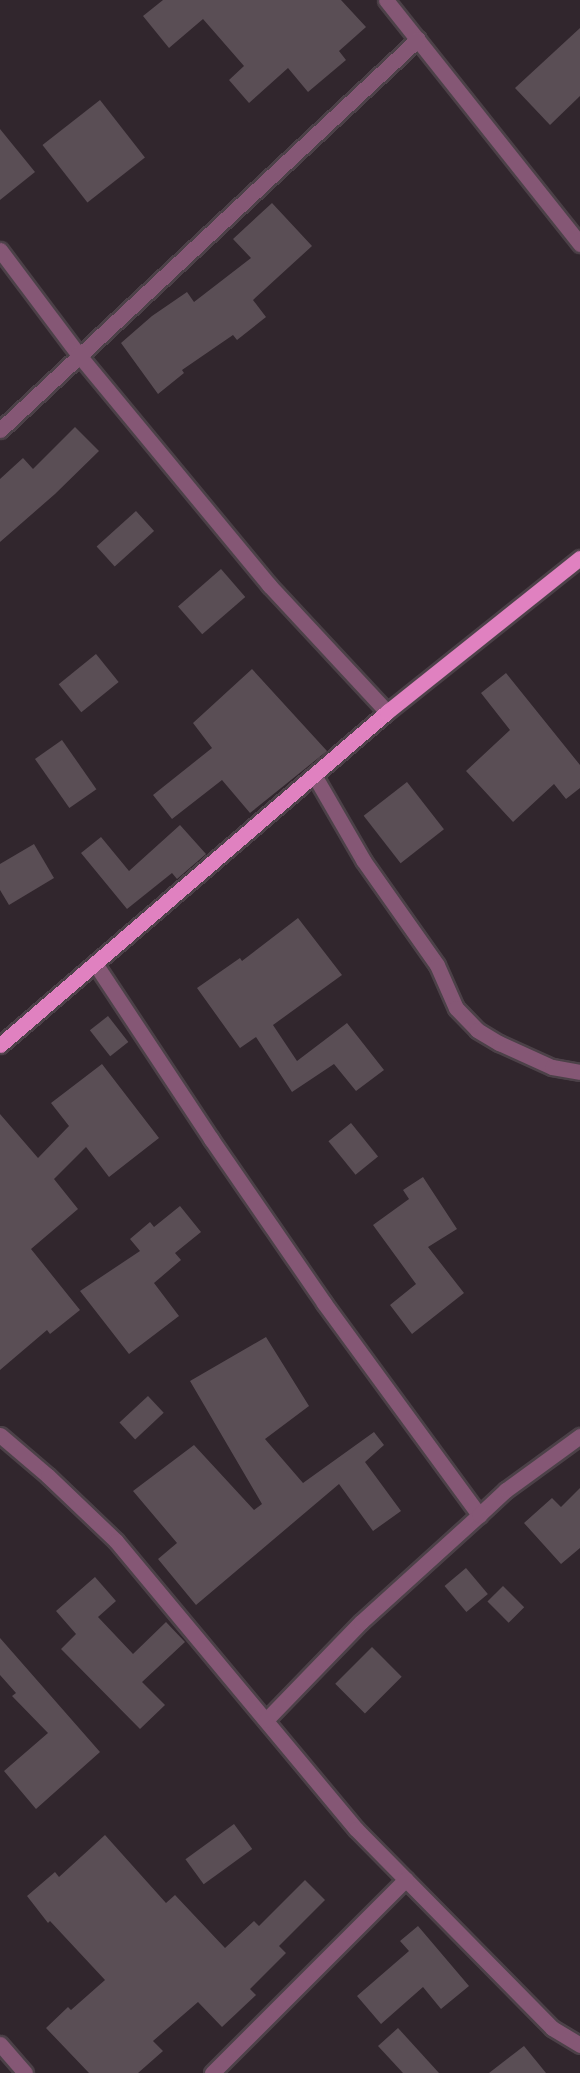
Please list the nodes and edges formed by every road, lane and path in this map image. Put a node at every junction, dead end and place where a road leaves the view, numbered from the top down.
1 (386, 0) edge
2 (418, 39) junction
3 (580, 244) edge
4 (0, 250) edge
5 (78, 354) junction
6 (0, 430) edge
7 (580, 558) edge
8 (387, 712) junction
9 (314, 775) junction
10 (96, 965) junction
11 (0, 1045) edge
12 (580, 1072) edge
13 (0, 1436) edge
14 (580, 1436) edge
15 (479, 1515) junction
16 (266, 1720) junction
17 (406, 1879) junction
18 (0, 2044) edge
19 (580, 2045) edge
20 (25, 2073) edge
21 (212, 2073) edge

1 - 2 street
2 - 3 street
2 - 5 street
4 - 5 street
5 - 6 street
5 - 8 street
7 - 8 main road
8 - 9 main road
9 - 10 main road
9 - 12 street
10 - 11 main road
10 - 15 street
13 - 16 street
14 - 15 street
15 - 16 street
16 - 17 street
17 - 19 street
17 - 21 street
18 - 20 street

